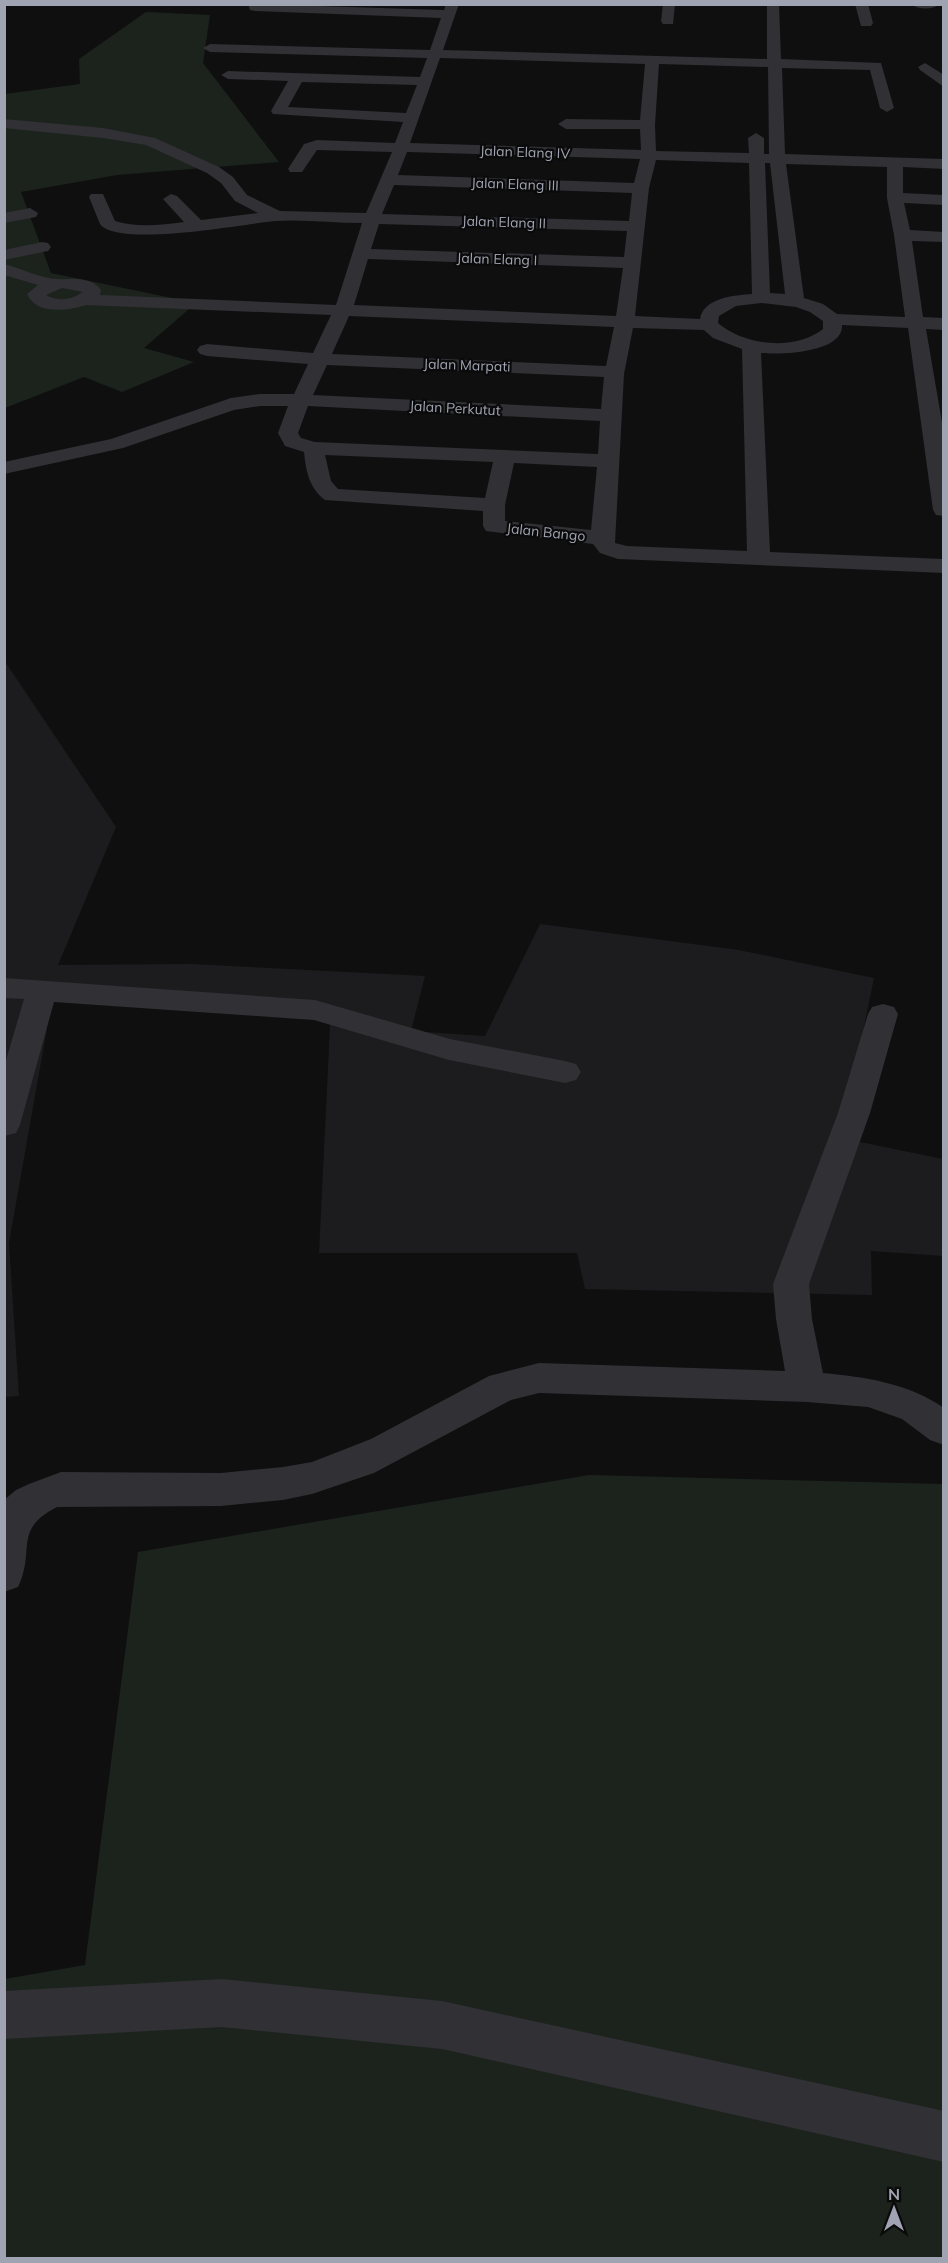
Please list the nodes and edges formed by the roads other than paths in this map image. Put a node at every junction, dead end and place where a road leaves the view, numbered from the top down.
1 (669, 4) edge
2 (773, 4) edge
3 (861, 4) edge
4 (917, 4) edge
5 (934, 4) edge
6 (256, 6) edge
7 (452, 9) edge
8 (668, 21) dead end
9 (866, 23) dead end
10 (210, 48) dead end
11 (233, 49) junction
12 (435, 54) junction
13 (652, 60) junction
14 (775, 63) junction
15 (944, 66) edge
16 (228, 75) dead end
17 (297, 77) junction
18 (342, 79) junction
19 (425, 81) junction
20 (944, 83) edge
21 (887, 108) dead end
22 (323, 114) junction
23 (411, 118) junction
24 (756, 122) dead end
25 (4, 123) edge
26 (566, 124) dead end
27 (647, 125) junction
28 (401, 148) junction
29 (649, 155) junction
30 (756, 158) junction
31 (777, 159) junction
32 (895, 163) junction
33 (944, 164) edge
34 (296, 169) dead end
35 (389, 180) junction
36 (641, 188) junction
37 (97, 197) dead end
38 (895, 198) junction
39 (171, 199) dead end
40 (944, 200) edge
41 (30, 213) dead end
42 (277, 216) junction
43 (4, 218) edge
44 (372, 218) junction
45 (197, 226) junction
46 (635, 226) junction
47 (903, 236) junction
48 (944, 237) edge
49 (42, 247) dead end
50 (362, 254) junction
51 (4, 255) edge
52 (633, 263) junction
53 (4, 269) edge
54 (4, 279) edge
55 (47, 288) junction
56 (761, 298) junction
57 (795, 301) junction
58 (344, 305) junction
59 (626, 316) junction
60 (710, 319) junction
61 (944, 324) edge
62 (832, 325) junction
63 (917, 328) junction
64 (944, 334) edge
65 (751, 345) junction
66 (207, 350) dead end
67 (320, 359) junction
68 (615, 372) junction
69 (935, 390) edge
70 (301, 400) junction
71 (609, 415) junction
72 (938, 443) edge
73 (314, 448) junction
74 (505, 457) junction
75 (608, 461) junction
76 (4, 468) edge
77 (943, 505) edge
78 (944, 510) edge
79 (493, 514) junction
80 (602, 538) junction
81 (759, 559) junction
82 (944, 566) edge
83 (4, 988) edge
84 (42, 991) junction
85 (883, 1014) dead end
86 (565, 1072) dead end
87 (4, 1125) edge
88 (807, 1387) junction
89 (944, 1429) edge
90 (4, 1574) edge
91 (4, 2016) edge
92 (944, 2137) edge

1 - 8 street
2 - 14 street
3 - 9 street
4 - 5 street
6 - 7 street
6 - 11 street
7 - 12 street
10 - 11 street
11 - 12 street
12 - 13 street
12 - 19 street
13 - 14 street
13 - 27 street
14 - 21 street
14 - 31 street
15 - 20 street
16 - 17 street
17 - 18 street
17 - 22 street
18 - 19 street
18 - 22 street
19 - 23 street
22 - 23 street
23 - 28 street
24 - 30 street
25 - 42 street
26 - 27 street
27 - 29 street
28 - 29 street, Jalan Elang IV
28 - 34 street, Jalan Elang IV
28 - 35 street
29 - 30 street, Jalan Elang IV
29 - 36 street
30 - 31 street, Jalan Elang IV
30 - 56 street
31 - 32 street, Jalan Elang IV
31 - 57 street
32 - 33 street, Jalan Elang IV
32 - 38 street
35 - 36 street, Jalan Elang III
35 - 44 street
36 - 46 street
37 - 45 street, Jalan Elang II
38 - 40 street
38 - 47 street
39 - 45 street
41 - 43 street
42 - 44 street, Jalan Elang II
42 - 45 street, Jalan Elang II
44 - 46 street, Jalan Elang II
44 - 50 street
46 - 52 street
47 - 48 street
47 - 63 street
49 - 51 street
50 - 52 street, Jalan Elang I
50 - 58 street
52 - 59 street
53 - 55 street
54 - 55 street
55 - 58 street
56 - 57 street
56 - 60 street
57 - 62 street
58 - 59 street
58 - 67 street
59 - 60 street
59 - 68 street
60 - 65 street
61 - 63 street
62 - 63 street
62 - 65 street
63 - 64 street
63 - 69 street
65 - 81 street
66 - 67 street, Jalan Marpati
67 - 68 street, Jalan Marpati
67 - 70 street
68 - 71 street
69 - 72 street
70 - 71 street, Jalan Perkutut
70 - 73 street
70 - 76 street, Jalan Perkutut
71 - 75 street
72 - 77 street
73 - 74 street
73 - 79 street, Jalan Bango
74 - 75 street
74 - 79 street
75 - 80 street
77 - 78 street
79 - 80 street, Jalan Bango
80 - 81 street
81 - 82 street
83 - 84 street
84 - 86 street
84 - 87 street
85 - 88 street
88 - 89 street
88 - 90 street
91 - 92 street

